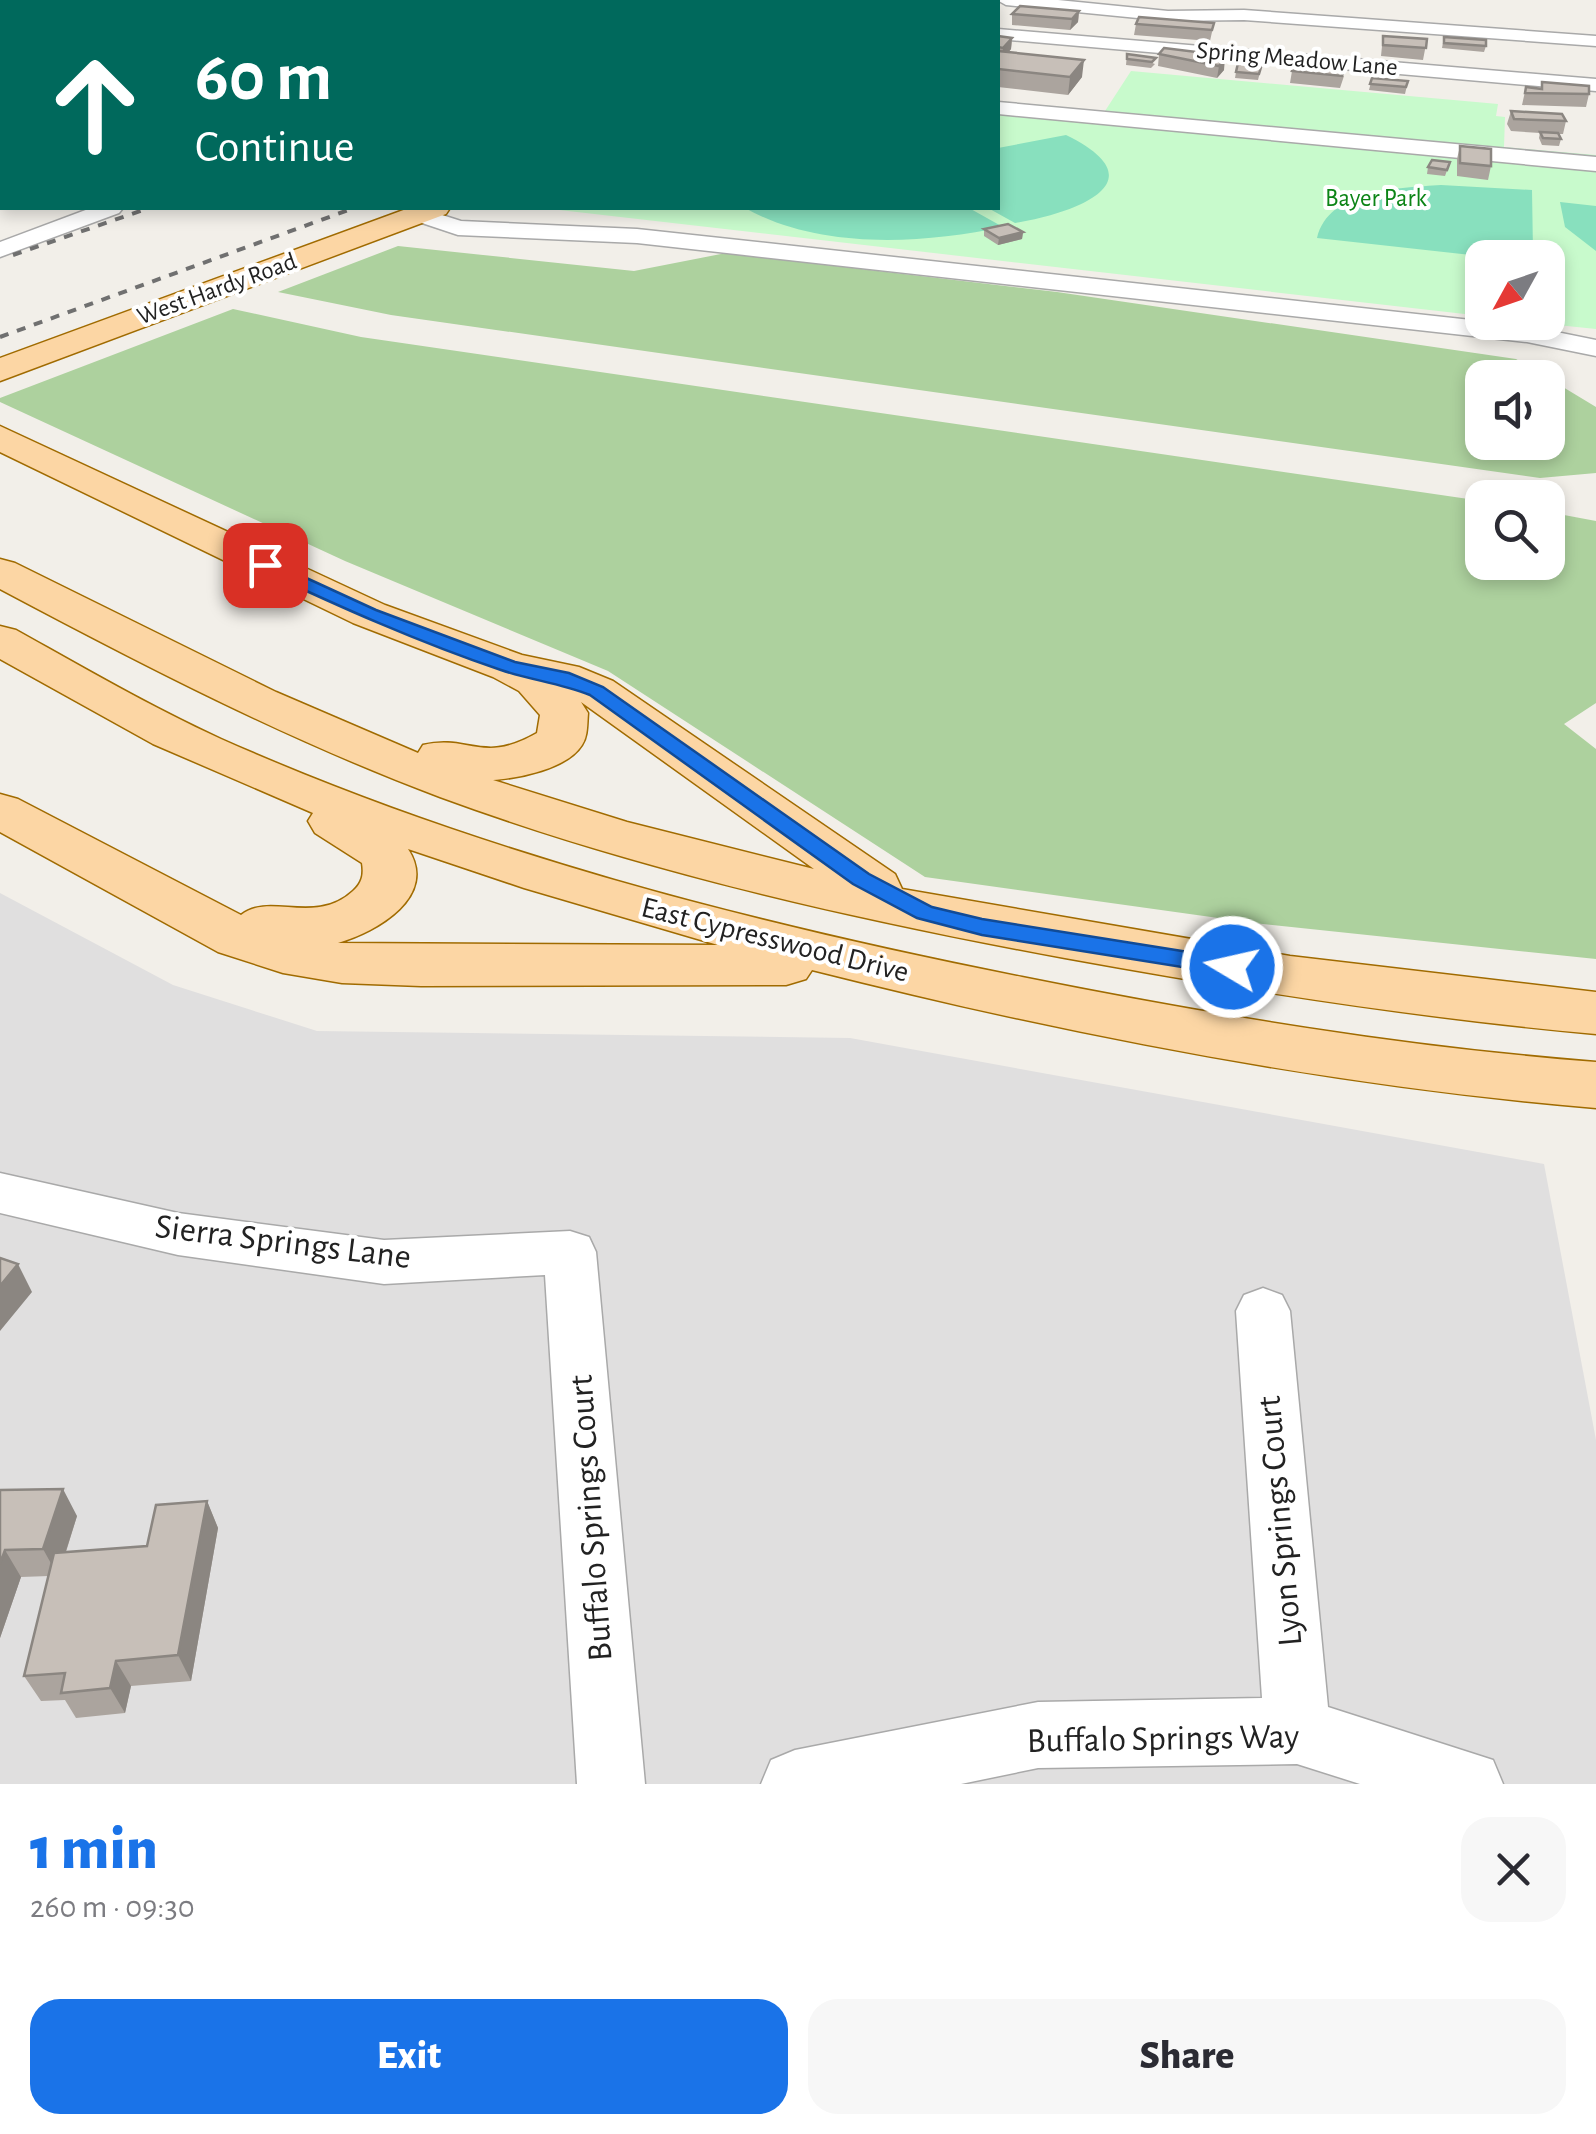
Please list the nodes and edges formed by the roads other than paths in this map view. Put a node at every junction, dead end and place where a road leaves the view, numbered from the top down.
1 (1006, 0) edge
2 (1248, 0) edge
3 (1596, 29) edge
4 (1000, 34) edge
5 (1596, 41) edge
6 (1596, 85) edge
7 (1000, 98) edge
8 (1050, 103) edge
9 (1000, 108) edge
10 (1596, 164) edge
11 (106, 210) edge
12 (427, 211) edge
13 (0, 250) edge
14 (1560, 341) junction
15 (1596, 348) edge
16 (1596, 365) edge
17 (0, 370) edge
18 (0, 437) edge
19 (0, 572) edge
20 (0, 640) edge
21 (179, 665) junction
22 (510, 667) junction
23 (228, 760) junction
24 (0, 810) edge
25 (151, 892) junction
26 (925, 913) junction
27 (1028, 934) junction
28 (883, 969) junction
29 (1005, 995) junction
30 (1596, 1014) edge
31 (1596, 1085) edge
32 (0, 1193) edge
33 (570, 1252) joint
34 (1263, 1311) dead end
35 (1296, 1731) junction
36 (611, 1784) edge
37 (795, 1784) edge
38 (1469, 1784) edge

1 - 5 street
2 - 3 street
4 - 6 street, Spring Meadow Lane
7 - 8 street
9 - 10 street
11 - 13 street
12 - 14 street
12 - 17 main road, West Hardy Road
14 - 15 street
14 - 16 street
18 - 22 main road
19 - 21 main road, East Cypresswood Drive
20 - 23 main road, East Cypresswood Drive
21 - 22 main road
21 - 26 main road, East Cypresswood Drive
22 - 26 main road
23 - 25 main road
23 - 28 main road, East Cypresswood Drive
24 - 25 main road
25 - 28 main road
26 - 27 main road, East Cypresswood Drive
27 - 29 main road
27 - 30 main road, East Cypresswood Drive
28 - 29 main road, East Cypresswood Drive
29 - 31 main road, East Cypresswood Drive
32 - 33 street, Sierra Springs Lane
33 - 36 street, Buffalo Springs Court
34 - 35 street, Lyon Springs Court
35 - 37 street, Buffalo Springs Way
35 - 38 street, Buffalo Springs Way

